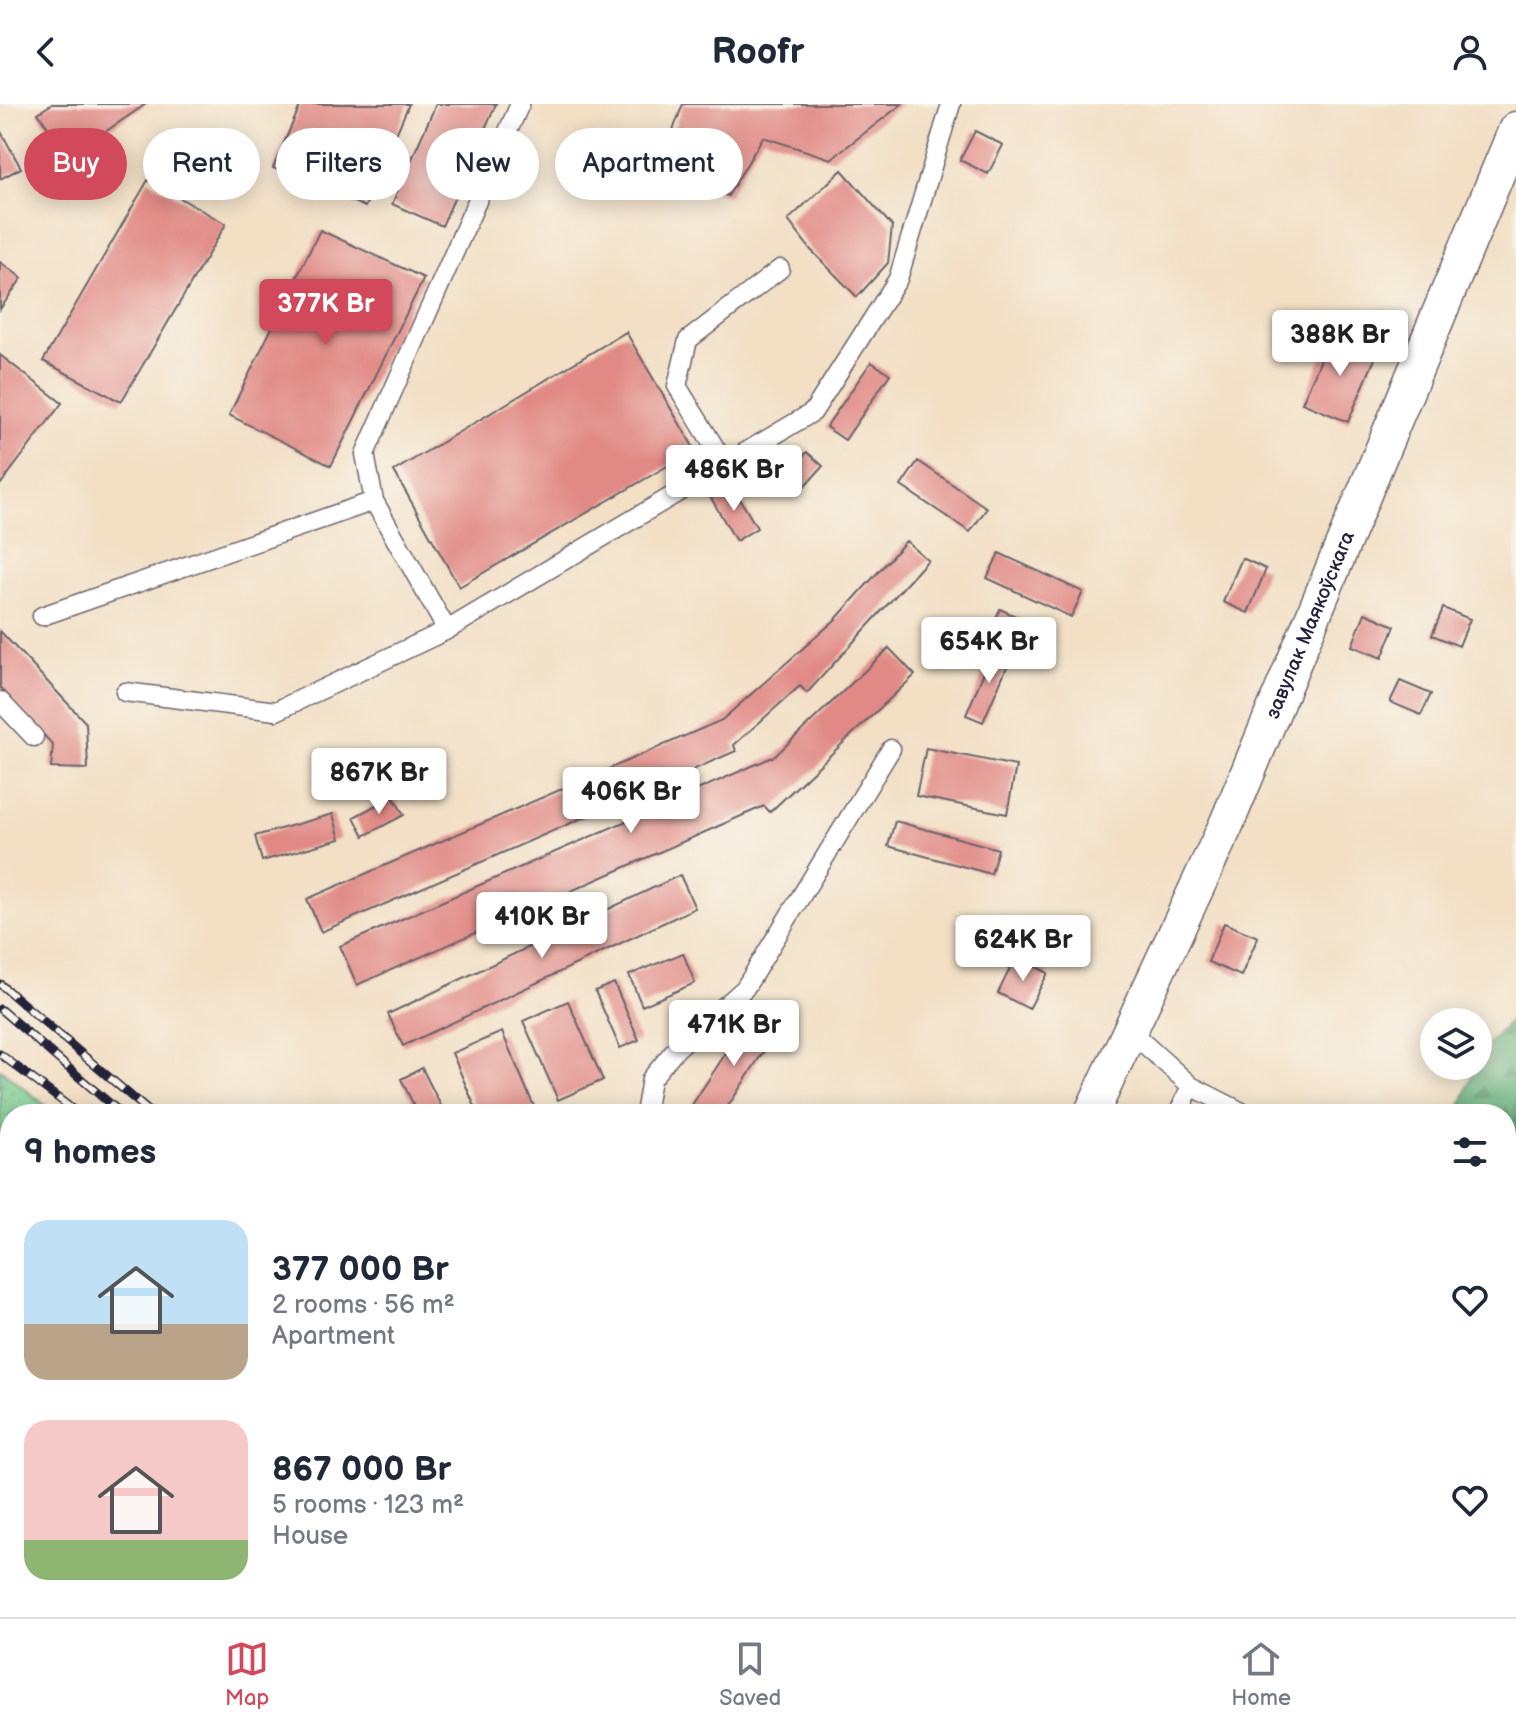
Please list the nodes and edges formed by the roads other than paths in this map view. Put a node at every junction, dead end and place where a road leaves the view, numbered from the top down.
1 (520, 104) edge
2 (951, 104) edge
3 (1516, 129) edge
4 (780, 269) dead end
5 (725, 464) junction
6 (374, 501) junction
7 (42, 616) dead end
8 (447, 630) junction
9 (125, 692) dead end
10 (0, 701) edge
11 (34, 737) dead end
12 (891, 749) dead end
13 (1130, 1031) junction
14 (1191, 1086) junction
15 (647, 1104) edge
16 (1096, 1104) edge
17 (1183, 1104) edge
18 (1226, 1104) edge

1 - 6 lane
2 - 5 lane
3 - 13 street, завулак Маякоўскага
4 - 5 lane
5 - 8 lane
6 - 7 lane
6 - 8 lane
8 - 9 lane
10 - 11 lane
12 - 15 lane
13 - 14 lane
13 - 16 street, завулак Маякоўскага
14 - 17 lane
14 - 18 lane

